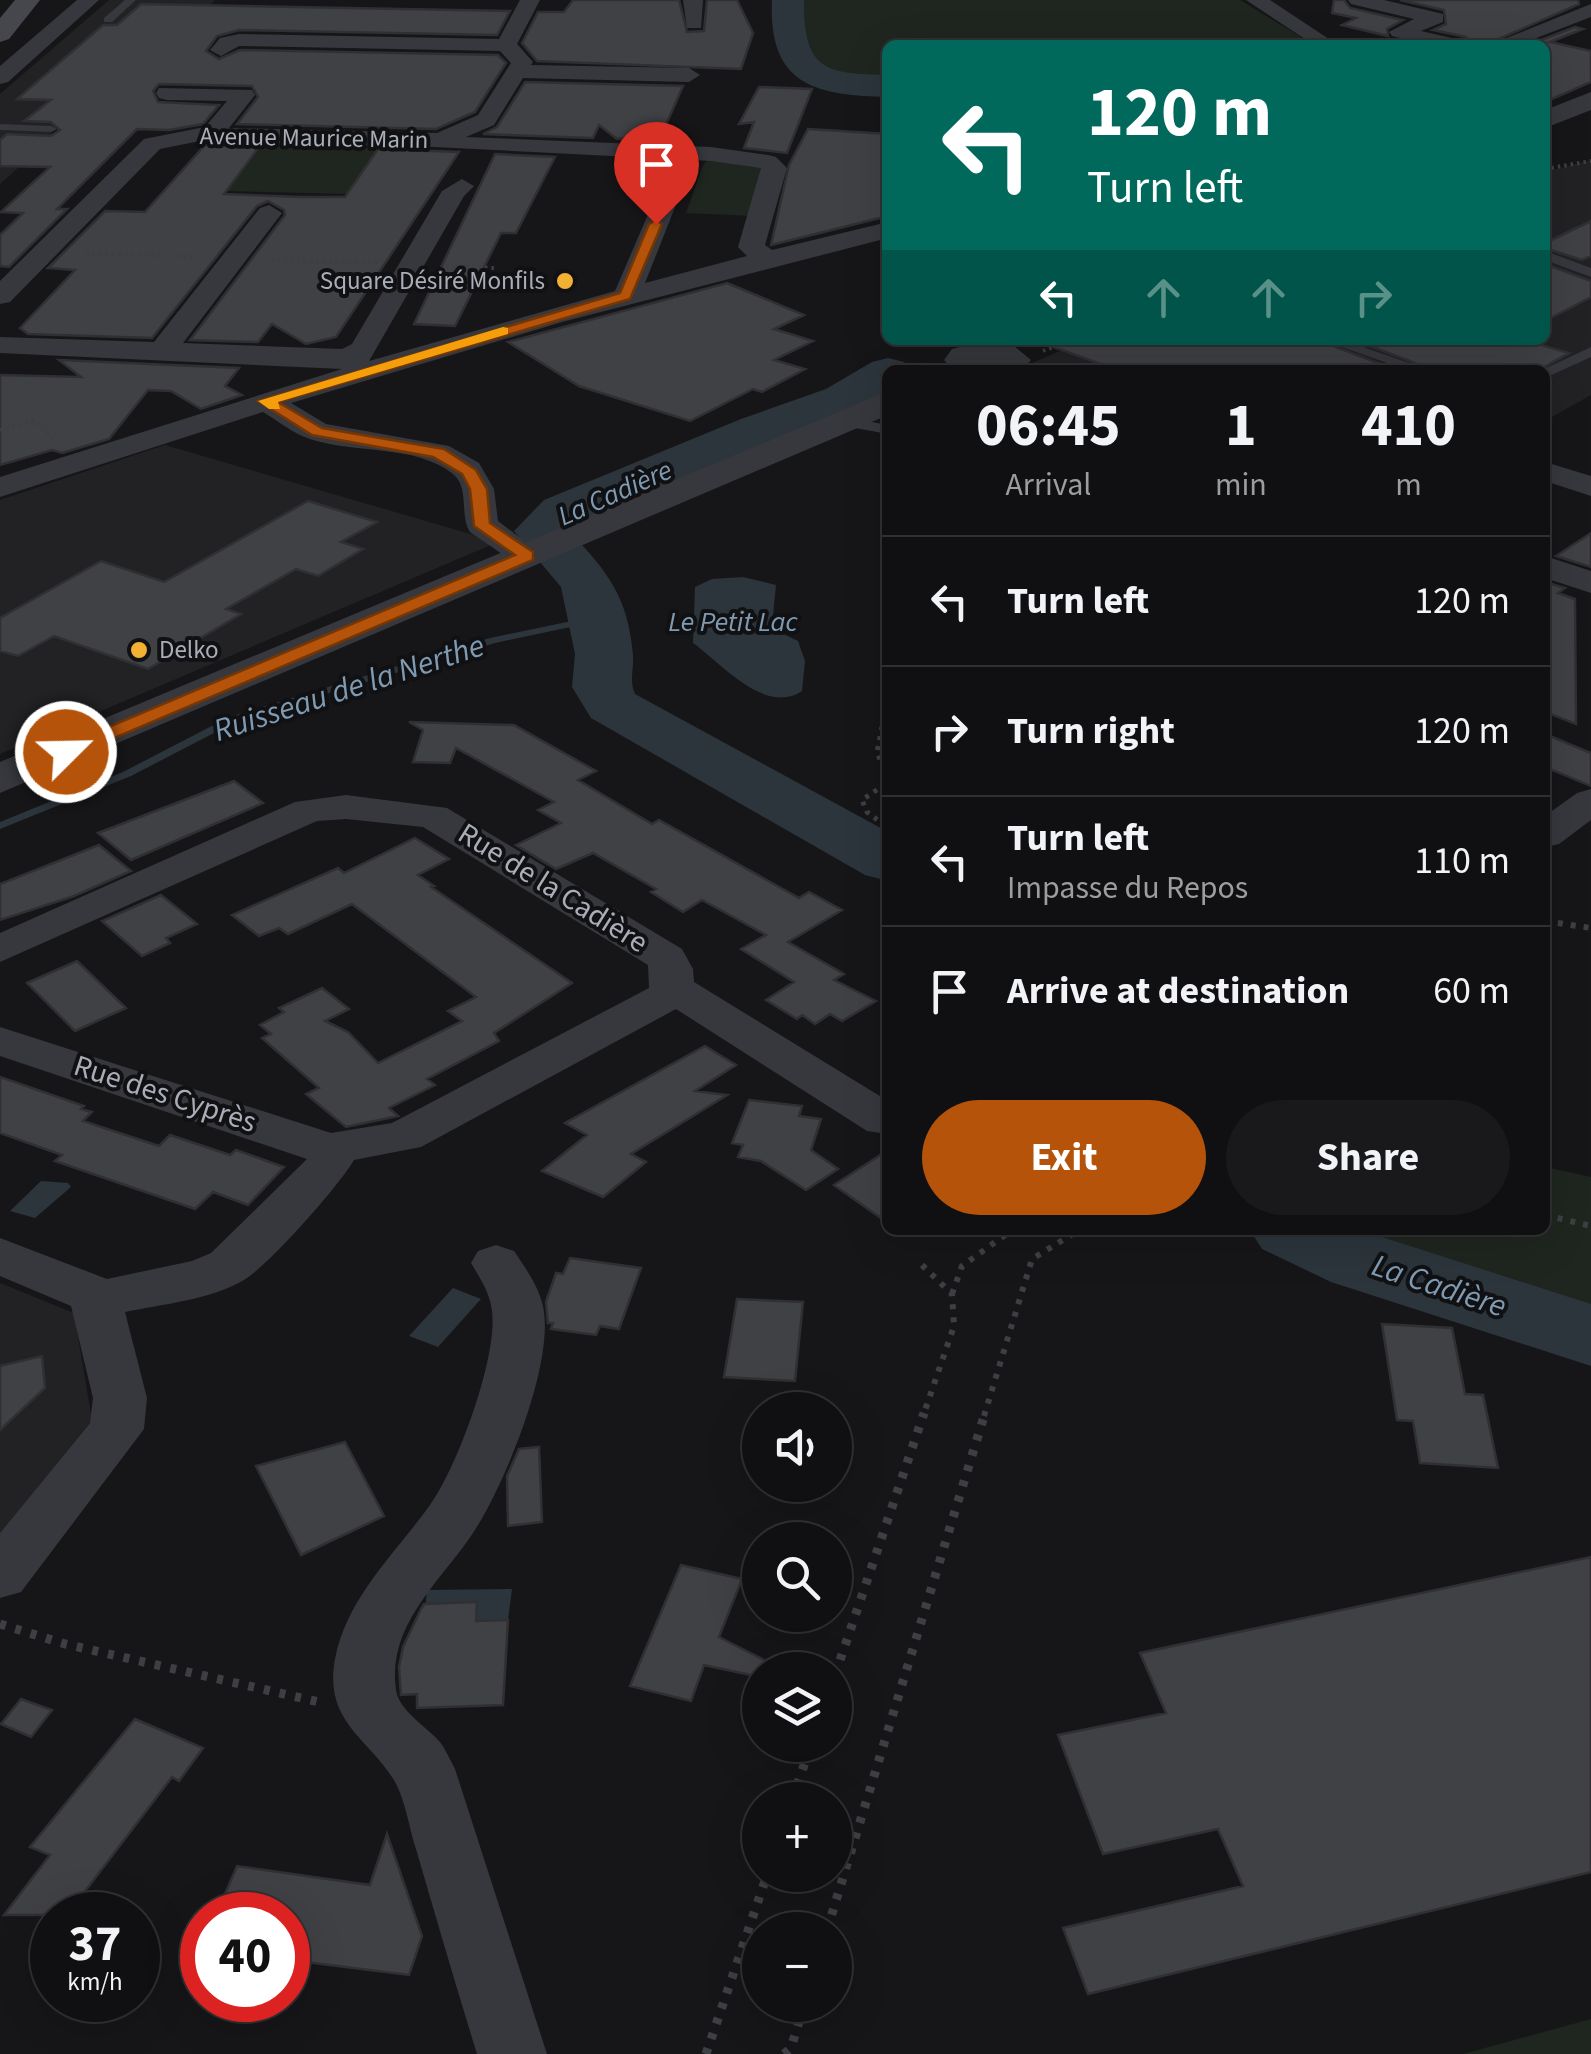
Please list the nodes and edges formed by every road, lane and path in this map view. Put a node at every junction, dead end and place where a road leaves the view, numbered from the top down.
1 (28, 0) edge
2 (90, 0) edge
3 (131, 0) edge
4 (530, 0) edge
5 (693, 0) edge
6 (1256, 0) edge
7 (1358, 0) edge
8 (1400, 4) edge
9 (1552, 4) dead end
10 (1589, 11) edge
11 (288, 19) dead end
12 (108, 20) dead end
13 (694, 24) dead end
14 (0, 34) edge
15 (1320, 40) edge
16 (1435, 40) edge
17 (1512, 40) edge
18 (507, 43) junction
19 (221, 50) dead end
20 (516, 70) junction
21 (689, 75) dead end
22 (0, 77) edge
23 (167, 93) dead end
24 (1591, 100) edge
25 (0, 127) edge
26 (50, 129) dead end
27 (212, 134) junction
28 (440, 140) junction
29 (1550, 142) edge
30 (1550, 145) edge
31 (1591, 161) edge
32 (462, 186) dead end
33 (671, 187) dead end
34 (268, 213) dead end
35 (882, 231) edge
36 (1550, 257) edge
37 (768, 259) junction
38 (1591, 273) edge
39 (0, 296) edge
40 (626, 296) junction
41 (1344, 345) edge
42 (0, 346) edge
43 (162, 351) junction
44 (1591, 351) edge
45 (355, 365) junction
46 (1406, 365) edge
47 (1550, 372) edge
48 (266, 401) junction
49 (882, 405) edge
50 (844, 422) junction
51 (882, 429) edge
52 (0, 430) edge
53 (82, 460) junction
54 (1550, 473) edge
55 (1591, 486) edge
56 (0, 487) edge
57 (546, 548) junction
58 (1550, 568) edge
59 (1590, 582) edge
60 (882, 724) edge
61 (882, 767) edge
62 (0, 780) edge
63 (882, 786) edge
64 (882, 823) edge
65 (1550, 922) edge
66 (1591, 928) edge
67 (0, 949) edge
68 (673, 988) junction
69 (0, 1041) edge
70 (882, 1119) edge
71 (330, 1150) junction
72 (1550, 1216) edge
73 (1591, 1226) edge
74 (1005, 1235) edge
75 (1072, 1235) edge
76 (0, 1256) edge
77 (496, 1263) dead end
78 (922, 1265) dead end
79 (952, 1294) junction
80 (96, 1300) junction
81 (0, 1575) edge
82 (0, 1624) edge
83 (843, 1652) edge
84 (372, 1711) junction
85 (761, 1892) edge
86 (832, 1912) edge
87 (799, 2022) edge
88 (512, 2054) edge
89 (706, 2054) edge
90 (784, 2054) edge

1 - 14 main road
2 - 22 street
3 - 12 lane
4 - 18 street
5 - 13 street
6 - 15 street
7 - 8 street
8 - 16 street
9 - 10 street
10 - 17 street
11 - 18 street
18 - 19 street
18 - 20 street
20 - 21 street
20 - 28 street, Avenue Maurice Marin
23 - 27 street
24 - 29 street
25 - 26 lane
27 - 28 street, Avenue Maurice Marin
27 - 39 street, Avenue Maurice Marin
28 - 37 street
30 - 31 path
32 - 45 street
33 - 40 street
34 - 43 street
35 - 37 street
36 - 38 lane
37 - 40 street
40 - 45 street
41 - 46 lane
42 - 43 street
43 - 45 street
44 - 47 lane
45 - 48 street
48 - 53 street
48 - 57 street
49 - 50 street
50 - 51 lane
50 - 57 street
52 - 53 path
53 - 56 street
54 - 55 street
57 - 62 street
58 - 59 street
60 - 61 path
63 - 64 path
65 - 66 path
67 - 68 street, Rue de la Cadière
68 - 70 street
68 - 71 street
69 - 71 street, Rue des Cyprès
71 - 80 street
72 - 73 path
74 - 79 path
75 - 86 path
76 - 80 street
77 - 84 street
78 - 79 path
79 - 83 path
80 - 81 street
82 - 84 path
84 - 88 street
85 - 89 path
87 - 90 path

